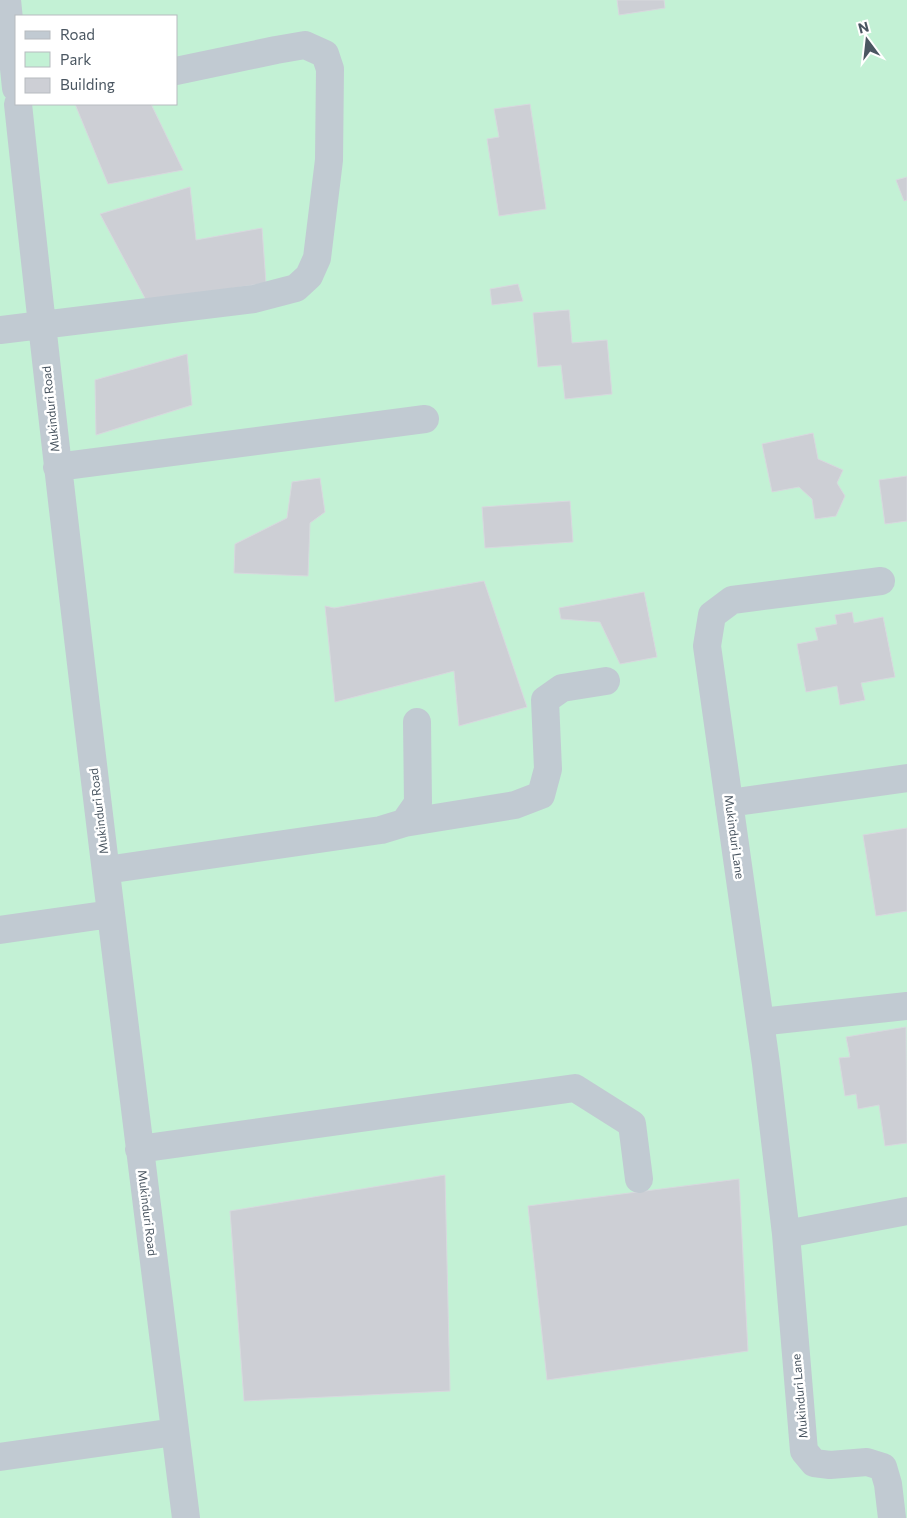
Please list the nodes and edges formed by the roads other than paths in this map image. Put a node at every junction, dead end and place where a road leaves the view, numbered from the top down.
1 (7, 0) edge
2 (178, 71) edge
3 (15, 78) edge
4 (18, 105) edge
5 (42, 326) junction
6 (0, 330) edge
7 (425, 419) dead end
8 (58, 467) junction
9 (881, 581) dead end
10 (606, 681) dead end
11 (417, 722) dead end
12 (907, 778) edge
13 (729, 803) junction
14 (404, 823) junction
15 (106, 870) junction
16 (111, 914) junction
17 (0, 930) edge
18 (907, 1006) edge
19 (760, 1022) junction
20 (139, 1149) junction
21 (639, 1179) dead end
22 (907, 1211) edge
23 (786, 1234) junction
24 (175, 1432) junction
25 (0, 1457) edge
26 (186, 1518) edge
27 (892, 1518) edge

1 - 3 street
2 - 5 street
4 - 5 street, Mukinduri Road
5 - 6 street
5 - 8 street, Mukinduri Road
7 - 8 street
8 - 15 street, Mukinduri Road
9 - 13 street, Mukinduri Lane
10 - 14 street
11 - 14 street
12 - 13 street
13 - 19 street, Mukinduri Lane
14 - 15 street
15 - 16 street, Mukinduri Road
16 - 17 street
16 - 20 street, Mukinduri Road
18 - 19 street
19 - 23 street, Mukinduri Lane
20 - 21 street
20 - 24 street, Mukinduri Road
22 - 23 street
23 - 27 street, Mukinduri Lane
24 - 25 street
24 - 26 street, Mukinduri Road

